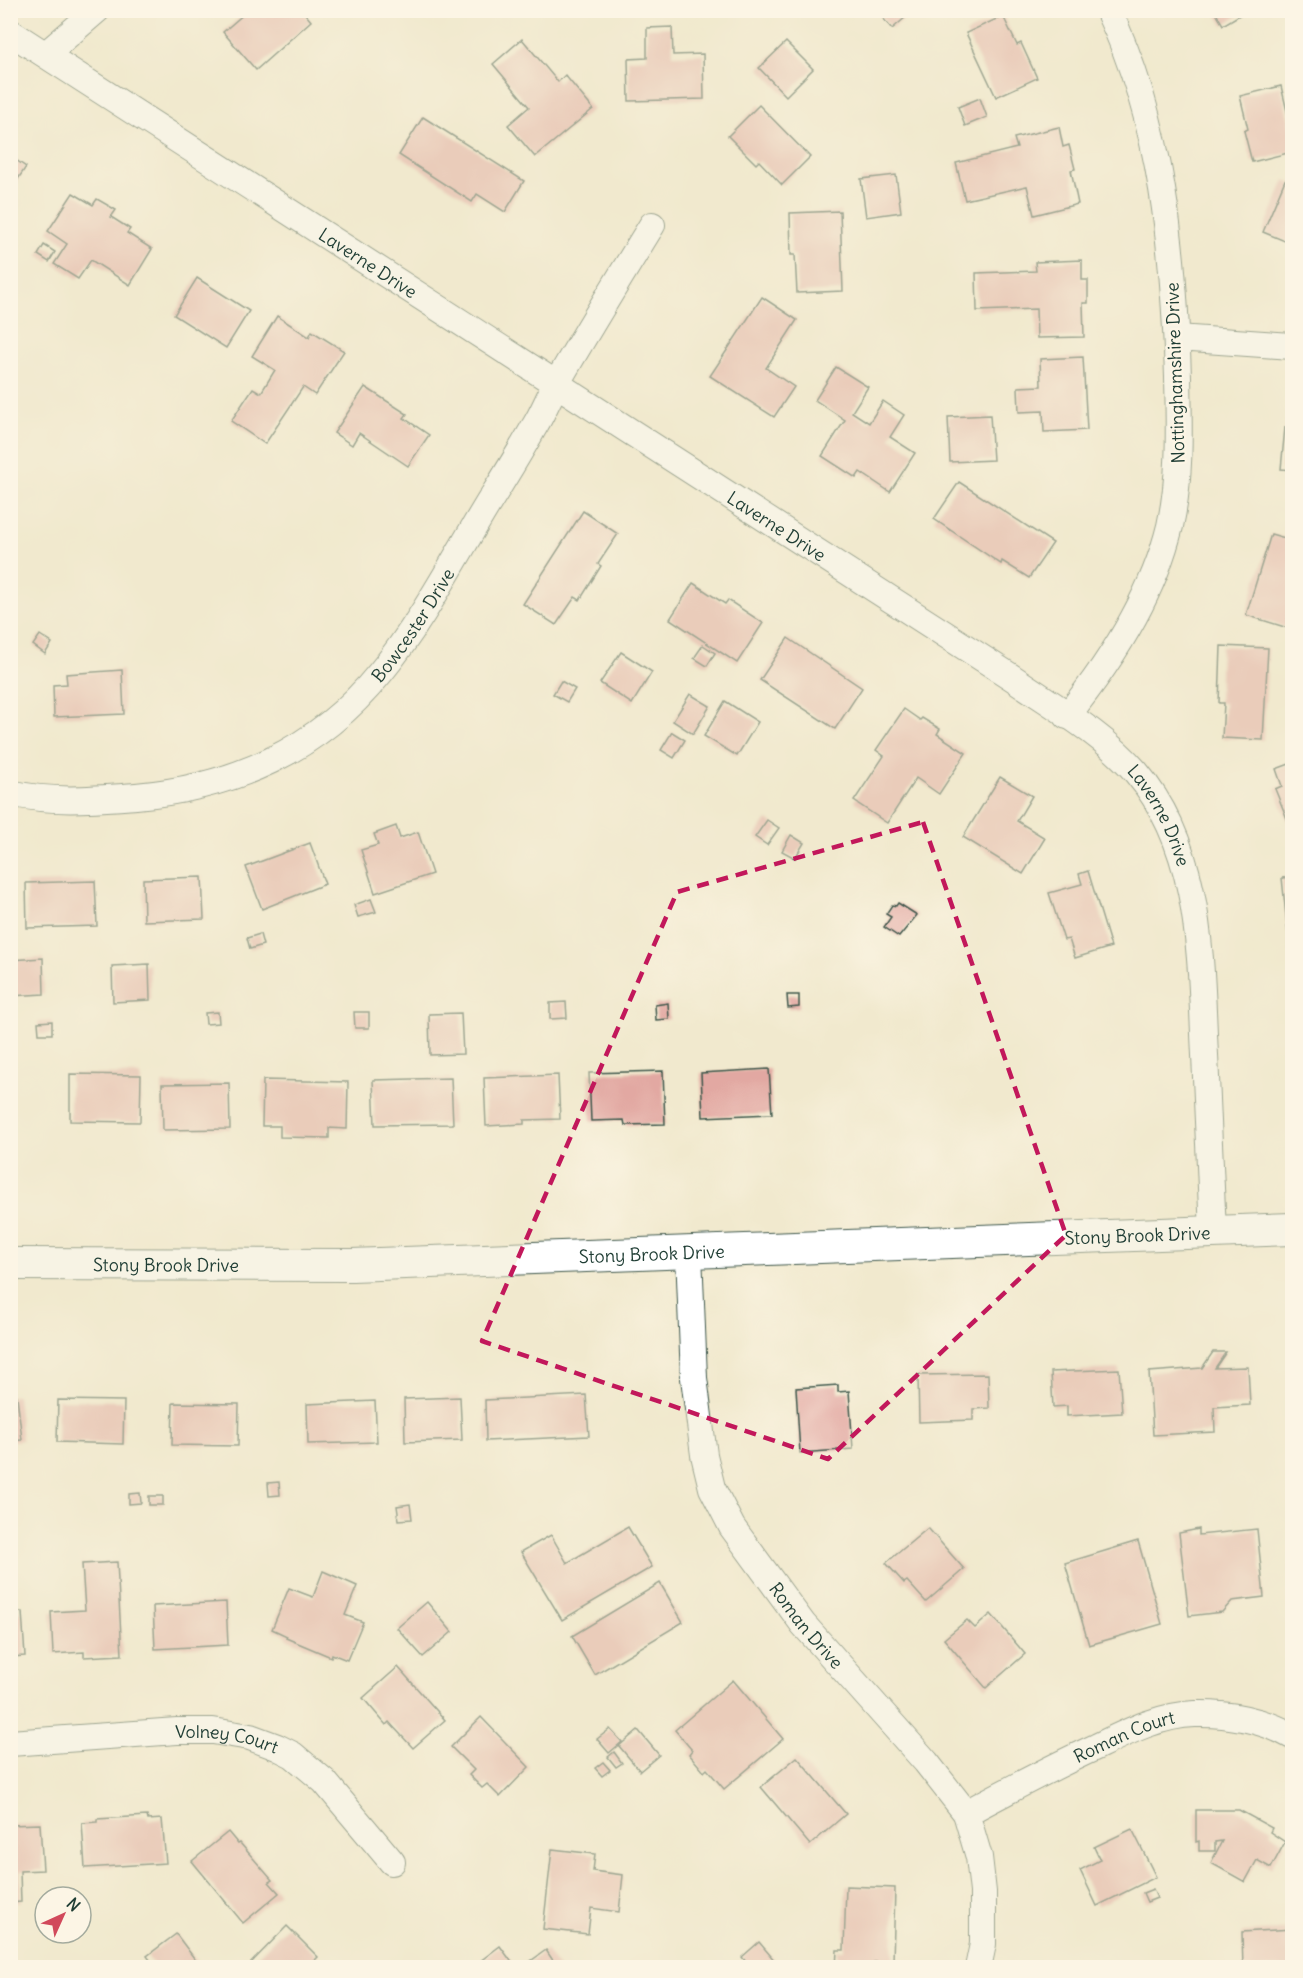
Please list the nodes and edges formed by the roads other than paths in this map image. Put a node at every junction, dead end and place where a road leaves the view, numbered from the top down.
1 (97, 10) edge
2 (1108, 10) edge
3 (10, 32) edge
4 (46, 54) junction
5 (652, 225) dead end
6 (1176, 338) junction
7 (1293, 346) edge
8 (556, 384) junction
9 (1068, 716) junction
10 (10, 793) edge
11 (1293, 1228) edge
12 (1213, 1232) junction
13 (689, 1253) junction
14 (10, 1264) edge
15 (1293, 1736) edge
16 (10, 1743) edge
17 (966, 1813) junction
18 (392, 1862) dead end
19 (978, 1968) edge

1 - 4 street
2 - 6 street, Nottinghamshire Drive
3 - 4 street, Laverne Drive
4 - 8 street, Laverne Drive
5 - 8 street, Bowcester Drive
6 - 7 street
6 - 9 street, Nottinghamshire Drive
8 - 9 street, Laverne Drive
8 - 10 street, Bowcester Drive
9 - 12 street, Laverne Drive
11 - 12 street, Stony Brook Drive
12 - 13 street, Stony Brook Drive
13 - 14 street, Stony Brook Drive
13 - 17 street, Roman Drive
15 - 17 street, Roman Court
16 - 18 street, Volney Court
17 - 19 street, Roman Drive

